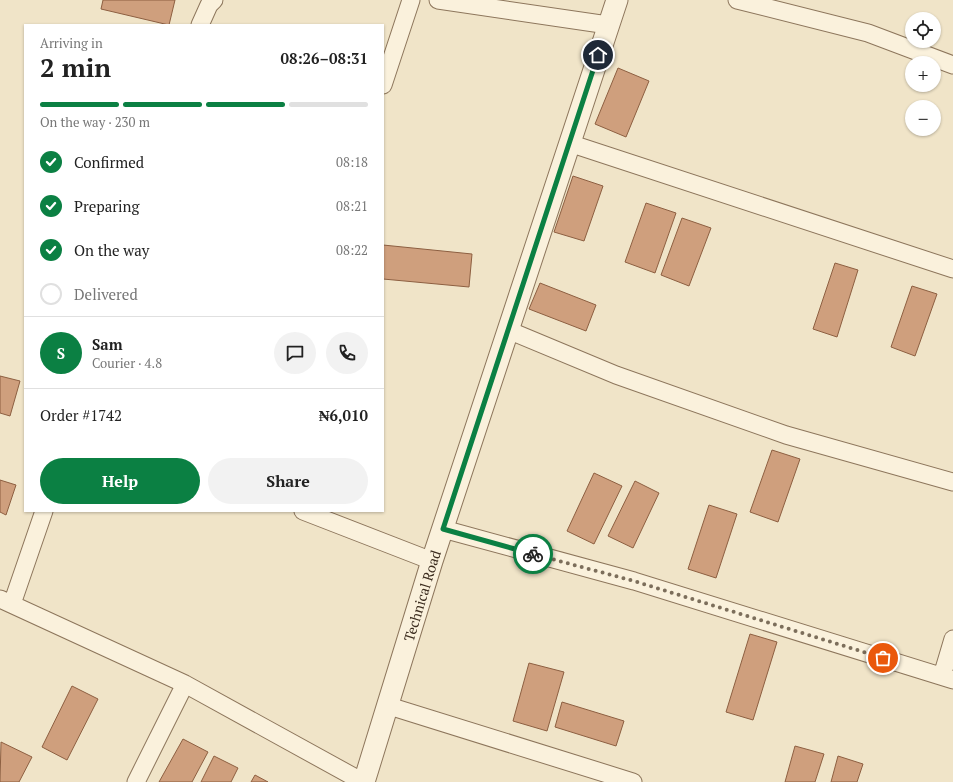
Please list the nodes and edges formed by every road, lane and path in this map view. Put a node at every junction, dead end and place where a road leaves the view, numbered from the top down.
1 (214, 0) edge
2 (411, 0) edge
3 (438, 0) edge
4 (617, 0) edge
5 (737, 0) edge
6 (200, 24) edge
7 (608, 25) junction
8 (953, 65) edge
9 (384, 82) edge
10 (569, 143) junction
11 (953, 269) edge
12 (508, 330) junction
13 (953, 482) edge
14 (44, 512) edge
15 (306, 512) edge
16 (443, 529) junction
17 (432, 561) junction
18 (6, 602) edge
19 (953, 639) edge
20 (948, 678) edge
21 (185, 684) junction
22 (389, 706) junction
23 (136, 782) edge
24 (364, 782) edge
25 (633, 782) edge

1 - 6 street
2 - 9 street
3 - 7 street
4 - 7 street, Technical Road
5 - 8 street
7 - 10 street, Technical Road
10 - 11 street
10 - 12 street, Technical Road
12 - 13 street
12 - 16 street, Technical Road
14 - 18 street
15 - 17 street
16 - 17 street, Technical Road
16 - 20 street
17 - 22 street, Technical Road
18 - 21 street
19 - 20 street
21 - 23 street
21 - 24 street
22 - 24 street, Technical Road
22 - 25 street

